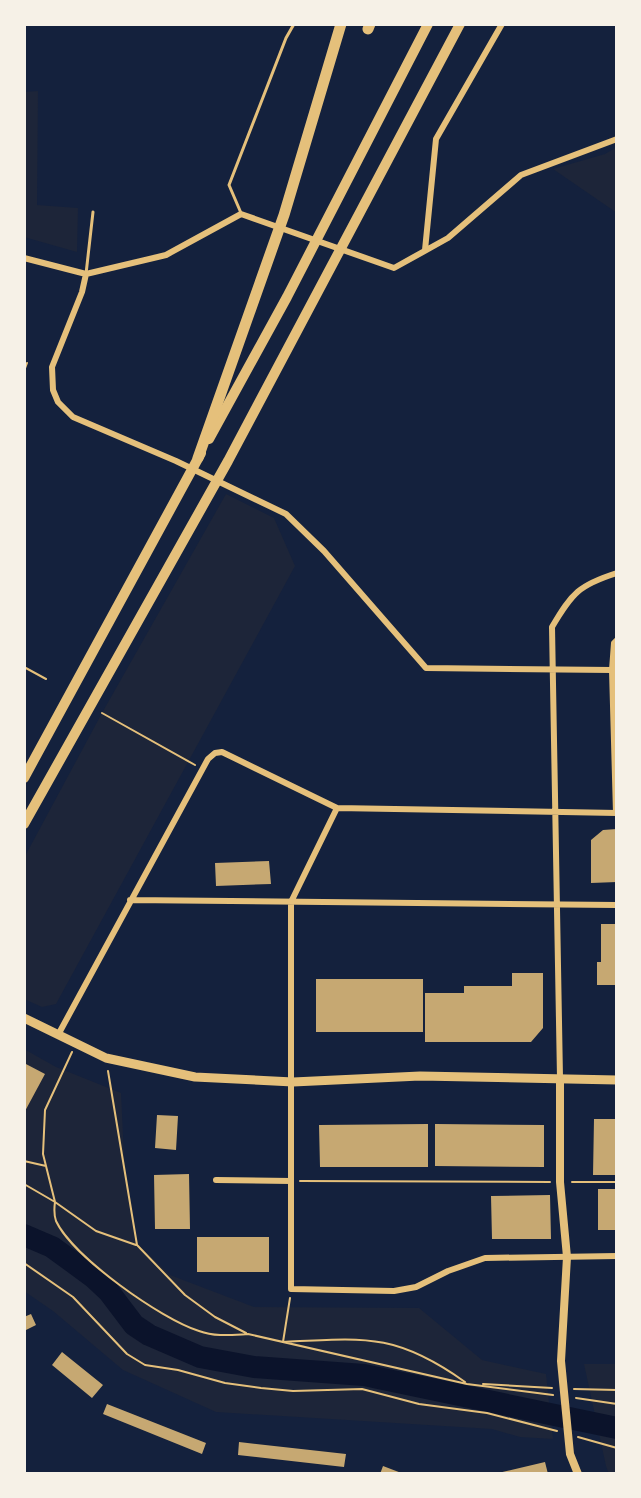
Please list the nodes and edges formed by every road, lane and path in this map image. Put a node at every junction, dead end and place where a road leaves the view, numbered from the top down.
1 (294, 24) edge
2 (341, 24) edge
3 (428, 24) edge
4 (460, 24) edge
5 (502, 24) edge
6 (617, 139) edge
7 (93, 212) dead end
8 (241, 214) junction
9 (425, 250) junction
10 (24, 258) edge
11 (86, 274) junction
12 (27, 363) dead end
13 (24, 371) edge
14 (201, 453) junction
15 (617, 573) edge
16 (617, 640) edge
17 (24, 667) edge
18 (553, 667) junction
19 (612, 670) junction
20 (46, 679) dead end
21 (102, 713) dead end
22 (202, 769) junction
23 (24, 778) edge
24 (337, 808) junction
25 (556, 813) junction
26 (616, 813) edge
27 (24, 824) edge
28 (130, 900) junction
29 (291, 902) junction
30 (558, 905) junction
31 (617, 905) edge
32 (24, 1018) edge
33 (58, 1035) junction
34 (76, 1044) junction
35 (106, 1058) junction
36 (560, 1078) junction
37 (617, 1080) edge
38 (293, 1082) junction
39 (24, 1161) edge
40 (46, 1166) junction
41 (216, 1180) dead end
42 (291, 1181) junction
43 (560, 1182) junction
44 (617, 1182) edge
45 (24, 1184) edge
46 (55, 1202) junction
47 (137, 1245) junction
48 (617, 1256) edge
49 (567, 1257) junction
50 (24, 1263) edge
51 (291, 1289) junction
52 (248, 1334) junction
53 (283, 1342) junction
54 (467, 1384) junction
55 (556, 1388) dead end
56 (571, 1389) dead end
57 (617, 1390) edge
58 (557, 1396) dead end
59 (572, 1398) dead end
60 (617, 1404) edge
61 (559, 1432) dead end
62 (574, 1436) dead end
63 (617, 1448) edge
64 (578, 1474) edge

1 - 8 lane
2 - 14 highway
3 - 14 highway
4 - 27 highway
5 - 9 street
6 - 9 street
7 - 11 lane
8 - 9 street
8 - 11 street
10 - 11 street
11 - 18 street
12 - 13 path
14 - 23 highway
15 - 18 street
16 - 19 street
17 - 20 path
18 - 19 street
18 - 25 street
19 - 26 street
21 - 22 path
22 - 24 street
22 - 28 street
24 - 25 street
24 - 29 street
25 - 26 street
25 - 30 street
28 - 29 street
28 - 33 street
29 - 30 street
29 - 38 street
30 - 31 street
30 - 36 street
32 - 33 main road
33 - 34 main road
34 - 35 main road
34 - 40 path
35 - 38 main road
35 - 47 path
36 - 37 main road
36 - 38 main road
36 - 43 street
38 - 42 street
39 - 40 path
40 - 46 path
41 - 42 street
42 - 43 path
42 - 51 street
43 - 44 path
43 - 49 street
45 - 46 path
46 - 47 path
46 - 52 path
47 - 52 path
48 - 49 street
49 - 51 street
49 - 64 street
50 - 61 path
51 - 53 path
52 - 53 path
53 - 54 path
53 - 54 path
54 - 55 path
54 - 58 path
56 - 57 path
59 - 60 path
62 - 63 path

